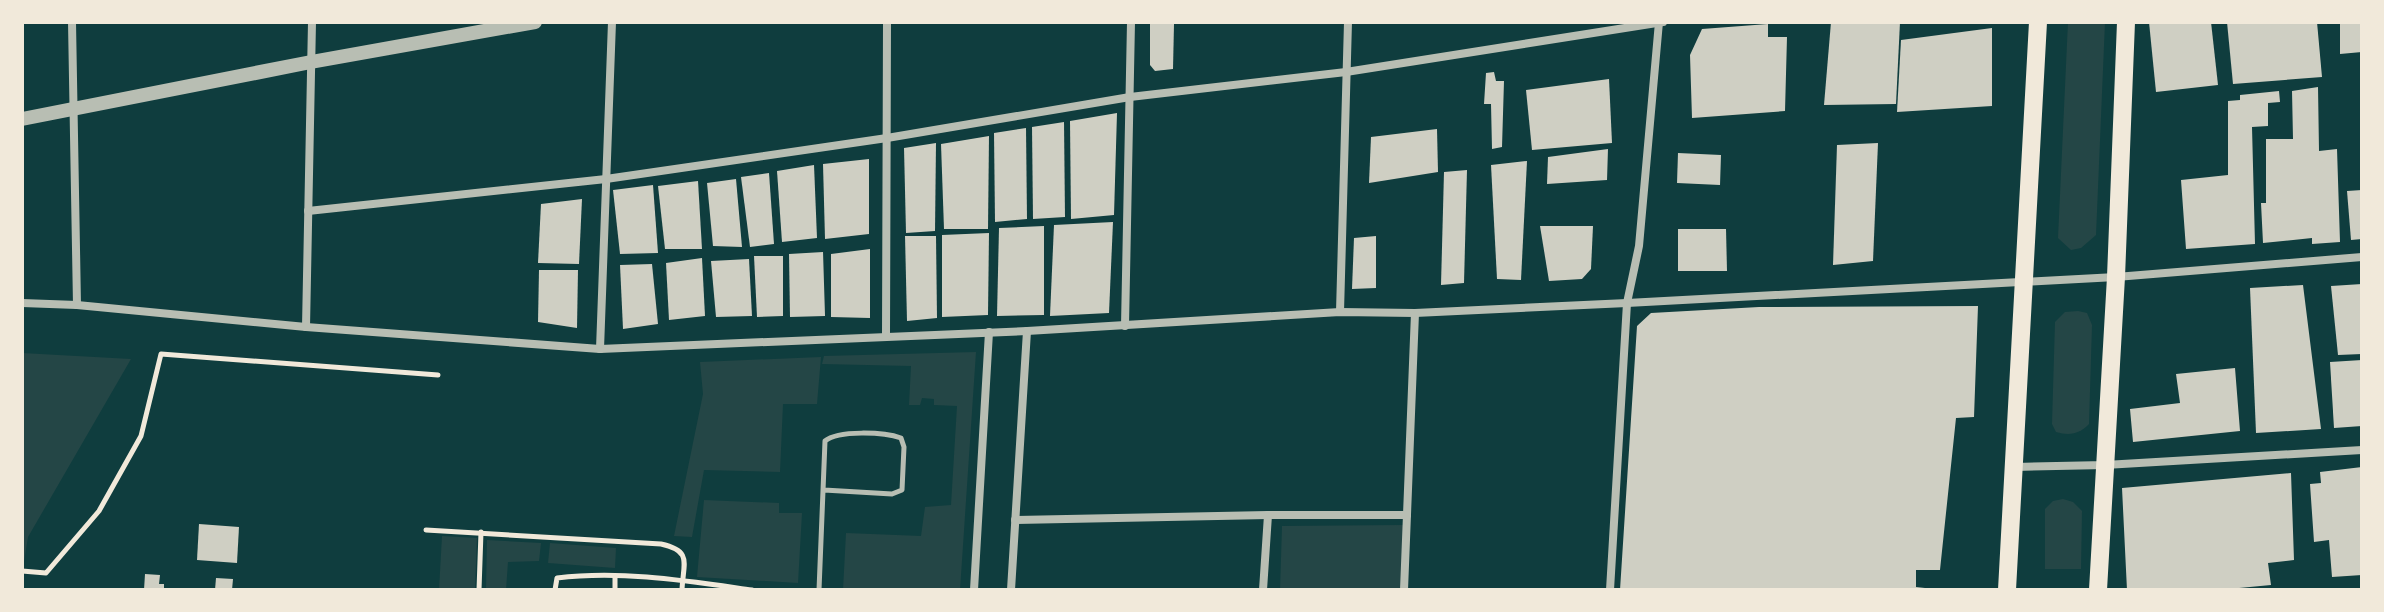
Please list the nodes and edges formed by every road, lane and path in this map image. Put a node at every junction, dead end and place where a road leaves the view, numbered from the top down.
1 (72, 22) edge
2 (312, 22) edge
3 (535, 22) edge
4 (612, 22) edge
5 (887, 22) edge
6 (1131, 22) edge
7 (1348, 22) edge
8 (1661, 22) edge
9 (2038, 22) edge
10 (2126, 22) edge
11 (311, 62) junction
12 (1346, 72) junction
13 (1130, 97) junction
14 (74, 109) junction
15 (22, 119) edge
16 (887, 138) junction
17 (606, 179) junction
18 (308, 211) junction
19 (2362, 257) edge
20 (2116, 277) junction
21 (2024, 282) junction
22 (22, 303) edge
23 (1627, 303) junction
24 (77, 305) junction
25 (1340, 312) junction
26 (1415, 313) junction
27 (1125, 326) junction
28 (306, 327) junction
29 (1027, 331) junction
30 (989, 332) junction
31 (886, 336) junction
32 (600, 349) junction
33 (438, 375) dead end
34 (2362, 450) edge
35 (2105, 465) junction
36 (2014, 467) junction
37 (824, 490) junction
38 (1268, 515) junction
39 (1407, 515) junction
40 (1015, 520) junction
41 (426, 530) dead end
42 (481, 532) junction
43 (22, 571) edge
44 (615, 577) junction
45 (682, 580) junction
46 (479, 590) edge
47 (555, 590) edge
48 (615, 590) edge
49 (682, 590) edge
50 (752, 590) edge
51 (819, 590) edge
52 (974, 590) edge
53 (1011, 590) edge
54 (1263, 590) edge
55 (1404, 590) edge
56 (1610, 590) edge
57 (2007, 590) edge
58 (2098, 590) edge

1 - 14 street
2 - 11 street
3 - 11 street
4 - 17 street
5 - 16 street
6 - 13 street
7 - 12 street
8 - 12 street
8 - 23 street
9 - 21 highway
10 - 20 highway
11 - 14 street
11 - 18 street
12 - 13 street
12 - 25 street
13 - 16 street
13 - 27 street
14 - 15 street
14 - 24 street
16 - 17 street
16 - 31 street
17 - 18 street
17 - 32 street
18 - 28 street
19 - 20 street
20 - 21 street
20 - 35 highway
21 - 23 street
21 - 36 highway
22 - 24 street
23 - 26 street
23 - 56 street
24 - 28 street
25 - 26 street
25 - 27 street
26 - 39 street
27 - 29 street
28 - 32 street
29 - 30 street
29 - 40 street
30 - 31 street
30 - 52 street
31 - 32 street
33 - 43 path
34 - 35 street
35 - 36 street
35 - 58 highway
36 - 57 highway
37 - 37 lane
37 - 51 lane
38 - 39 street
38 - 40 street
38 - 54 street
39 - 55 street
40 - 53 street
41 - 42 path
42 - 45 path
42 - 46 path
44 - 45 path
44 - 47 path
44 - 48 path
45 - 49 path
45 - 50 path

